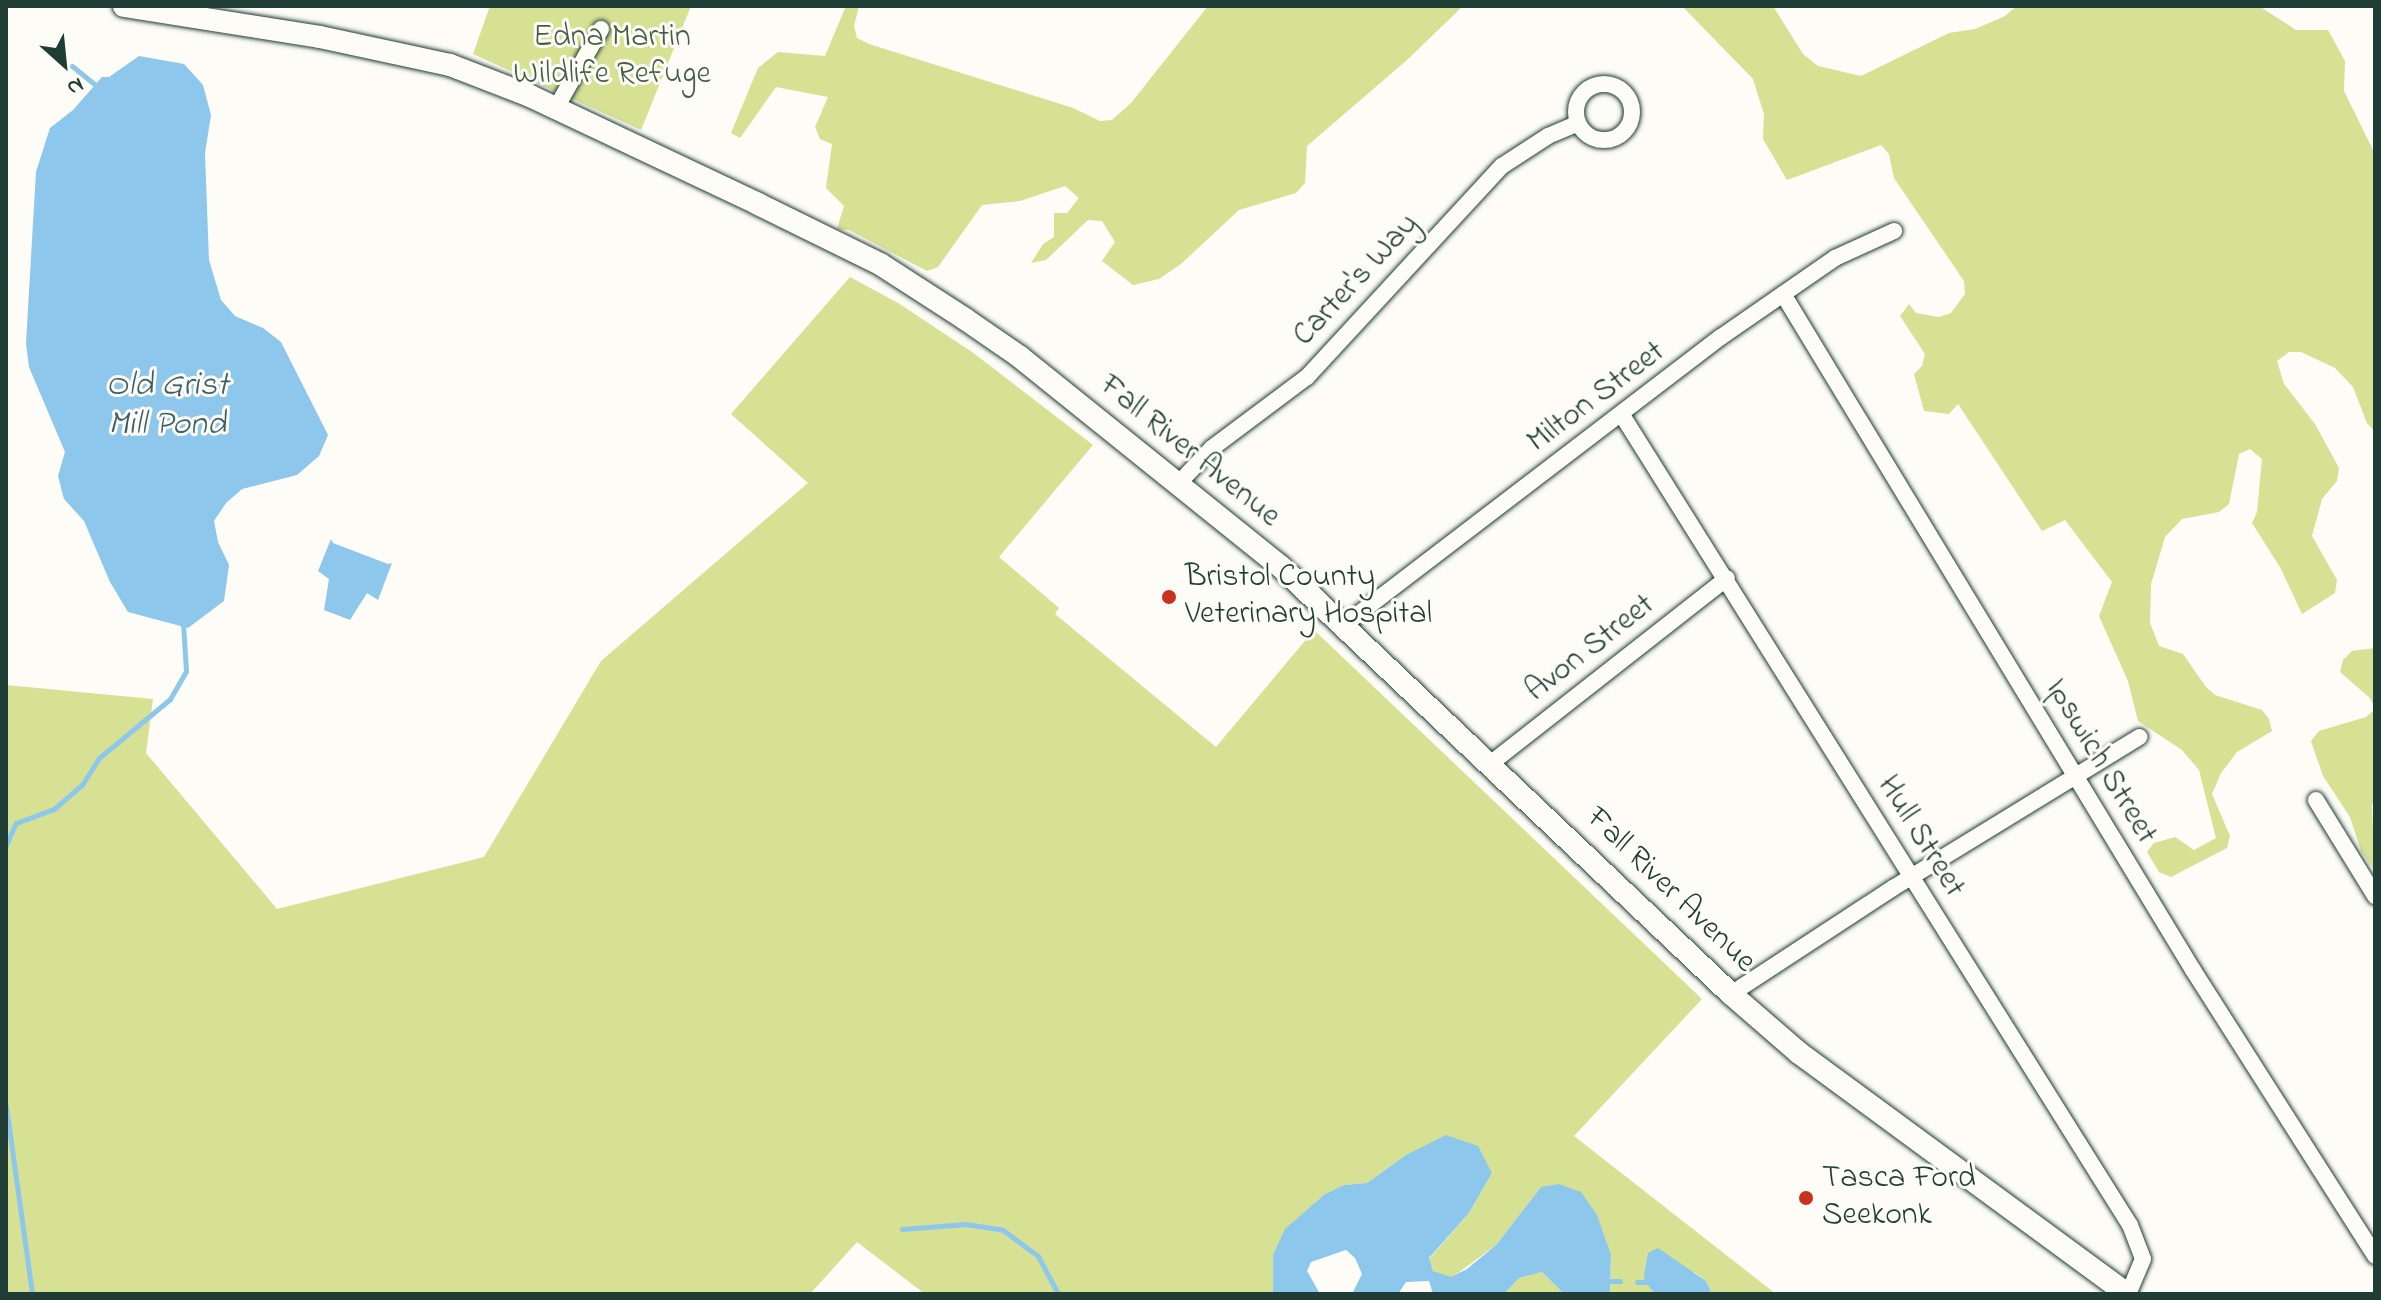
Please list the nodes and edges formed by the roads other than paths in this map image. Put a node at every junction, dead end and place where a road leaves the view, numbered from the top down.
1 (124, 6) edge
2 (601, 29) dead end
3 (556, 108) junction
4 (1578, 123) dead end
5 (1894, 231) dead end
6 (1783, 294) junction
7 (1622, 415) junction
8 (1179, 483) junction
9 (1727, 578) junction
10 (1344, 625) junction
11 (2139, 737) dead end
12 (1490, 764) junction
13 (2076, 776) junction
14 (2316, 800) dead end
15 (1912, 877) junction
16 (2375, 896) edge
17 (1731, 994) junction
18 (2375, 1256) edge
19 (2128, 1294) edge

1 - 3 main road, Fall River Avenue
2 - 3 street
3 - 8 main road, Fall River Avenue
4 - 8 street, Carter's Way
5 - 6 street, Milton Street
6 - 7 street, Milton Street
6 - 13 street, Ipswich Street
7 - 9 street, Hull Street
7 - 10 street, Milton Street
8 - 10 main road, Fall River Avenue
9 - 12 street, Avon Street
9 - 15 street, Hull Street
10 - 12 main road, Fall River Avenue
11 - 13 street
12 - 17 main road, Fall River Avenue
13 - 15 street
13 - 18 street, Ipswich Street
14 - 16 street
15 - 17 street
15 - 19 street, Hull Street
17 - 19 main road, Fall River Avenue

